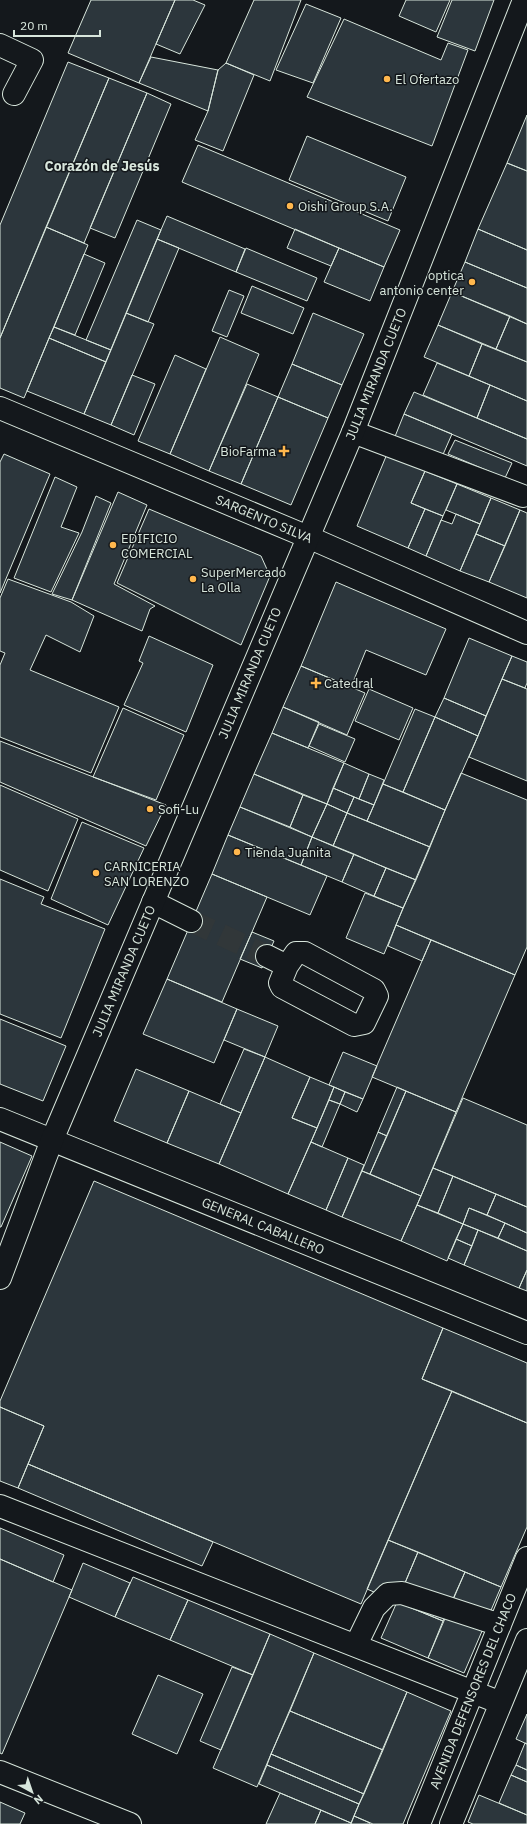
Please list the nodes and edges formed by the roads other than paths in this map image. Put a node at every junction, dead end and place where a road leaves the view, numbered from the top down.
1 (524, 0) edge
2 (0, 45) edge
3 (14, 94) dead end
4 (0, 408) edge
5 (353, 432) junction
6 (523, 496) dead end
7 (308, 537) junction
8 (527, 633) edge
9 (153, 902) junction
10 (191, 921) tunnel mouth
11 (267, 956) tunnel mouth
12 (287, 966) dead end
13 (0, 1118) edge
14 (52, 1140) junction
15 (0, 1278) edge
16 (527, 1333) edge
17 (0, 1506) edge
18 (527, 1558) edge
19 (500, 1626) junction
20 (527, 1640) edge
21 (356, 1645) junction
22 (473, 1691) junction
23 (501, 1703) junction
24 (0, 1772) edge
25 (130, 1824) edge
26 (419, 1824) edge
27 (451, 1824) edge

1 - 5 main road, JULIA MIRANDA CUETO
2 - 3 main road
4 - 7 main road, SARGENTO SILVA
5 - 6 main road
5 - 7 main road, JULIA MIRANDA CUETO
7 - 8 main road, SARGENTO SILVA
7 - 9 main road, JULIA MIRANDA CUETO
9 - 10 main road
9 - 14 main road, JULIA MIRANDA CUETO
11 - 12 main road
13 - 14 main road, GENERAL CABALLERO
14 - 15 main road, JULIA MIRANDA CUETO
14 - 16 main road, GENERAL CABALLERO
17 - 21 main road
18 - 19 main road, AVENIDA DEFENSORES DEL CHACO
19 - 21 main road
19 - 22 main road, AVENIDA DEFENSORES DEL CHACO
20 - 23 main road
21 - 22 main road
22 - 23 main road
22 - 26 main road, AVENIDA DEFENSORES DEL CHACO
23 - 27 main road
24 - 25 main road

